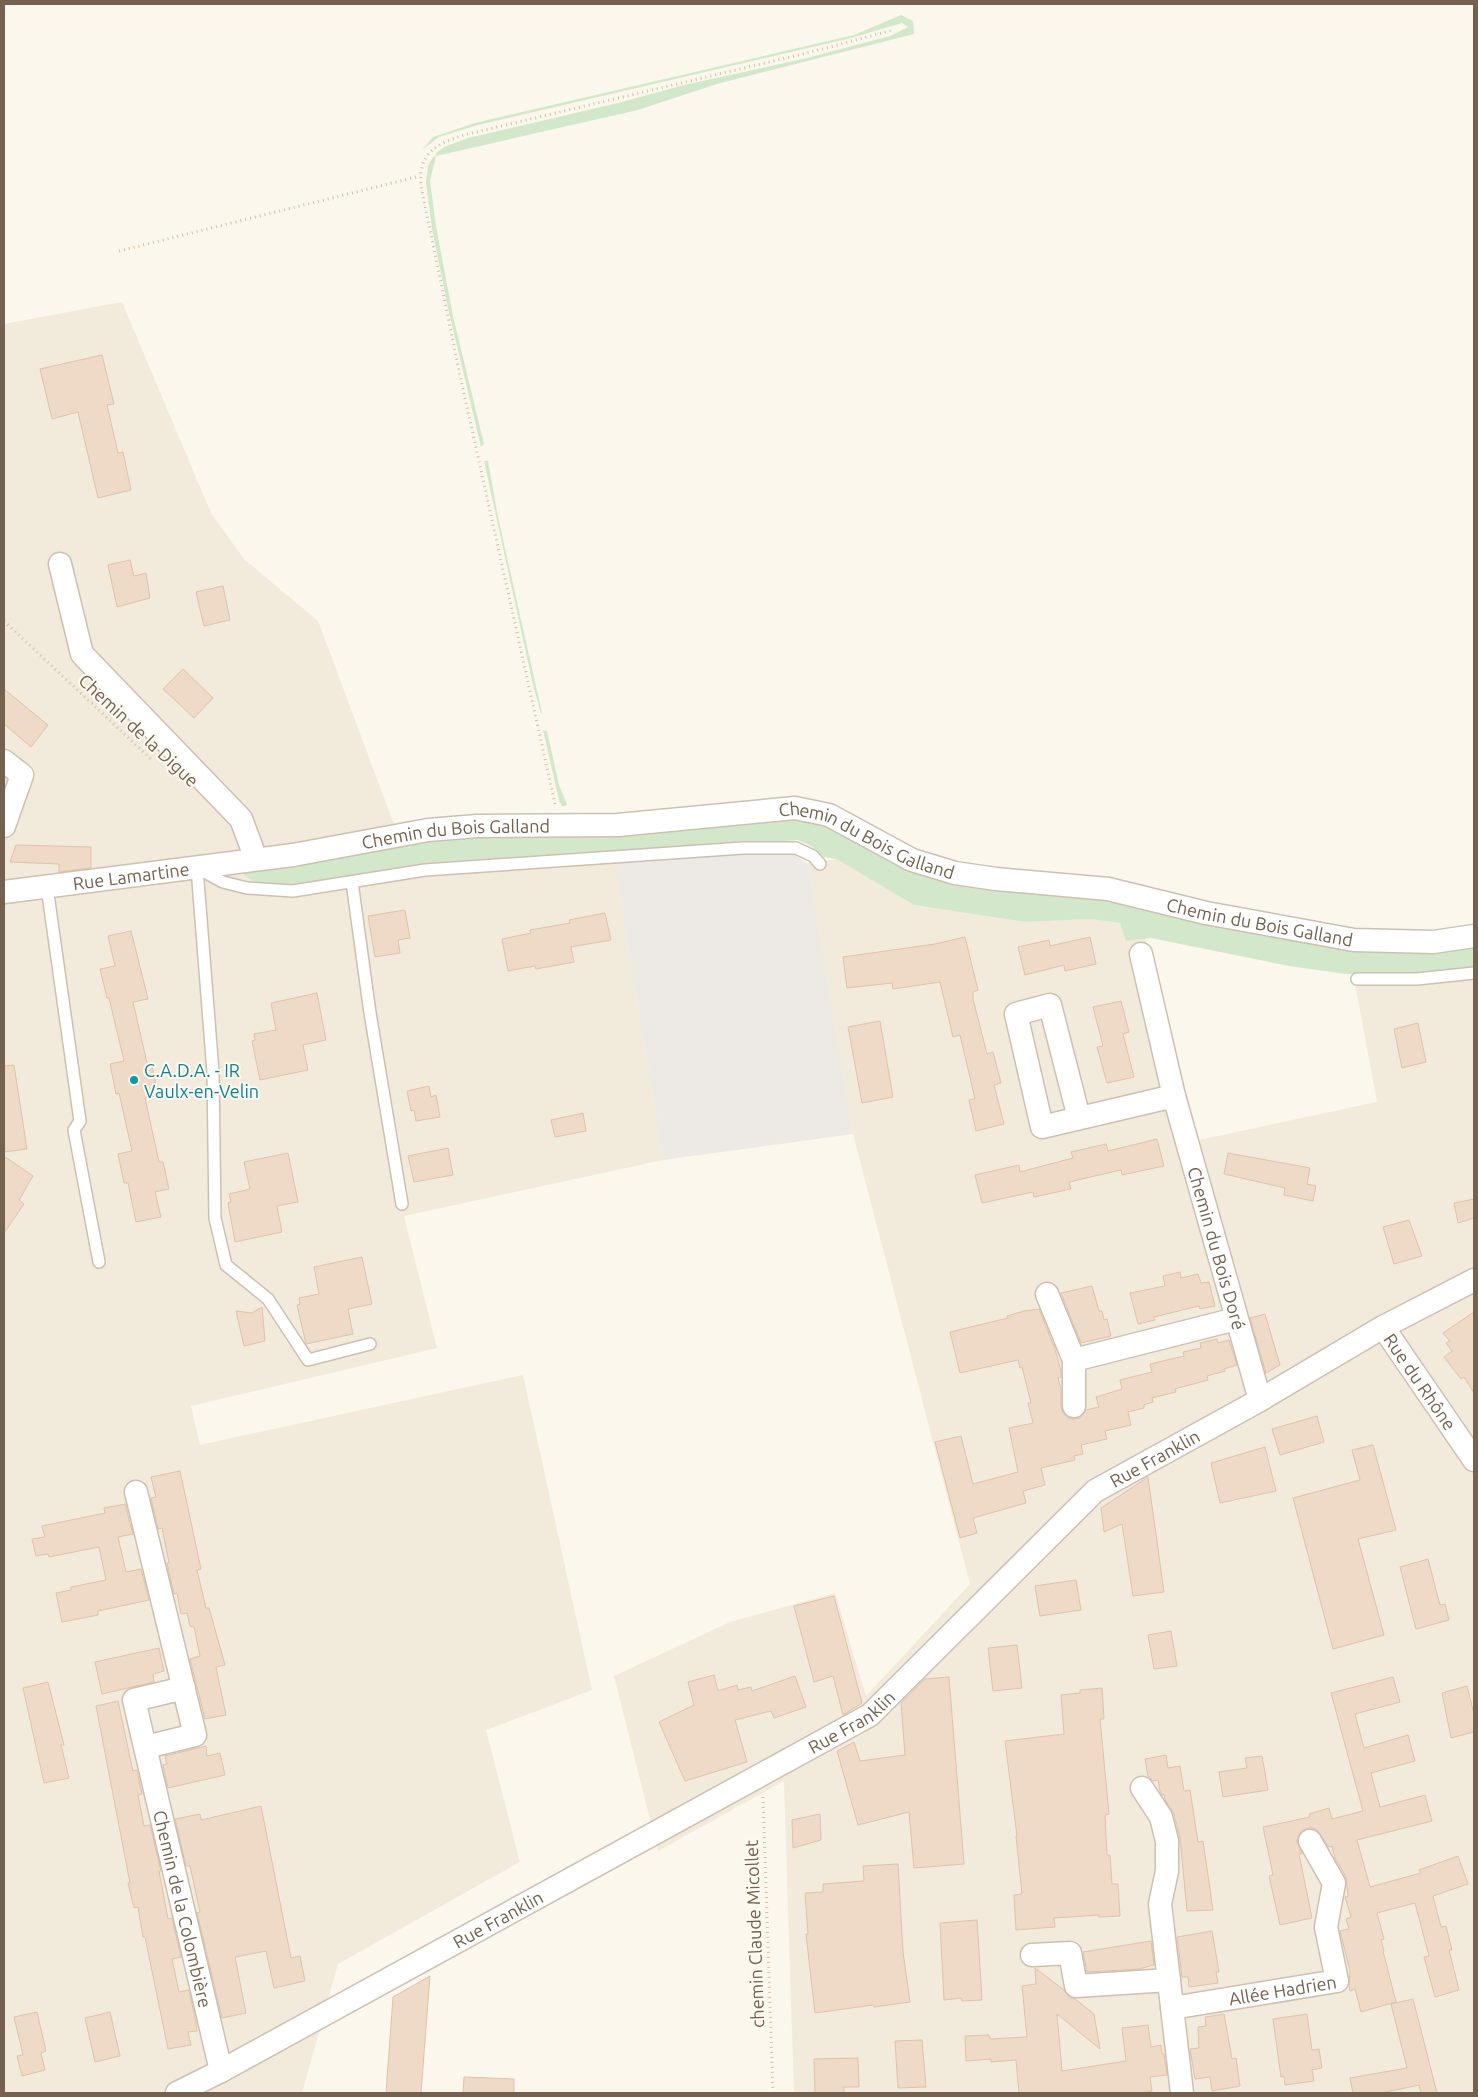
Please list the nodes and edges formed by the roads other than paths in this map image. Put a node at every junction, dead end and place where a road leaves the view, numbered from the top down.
1 (60, 564) dead end
2 (4, 761) edge
3 (4, 826) edge
4 (256, 859) junction
5 (820, 864) dead end
6 (197, 868) junction
7 (352, 882) junction
8 (47, 887) junction
9 (4, 892) edge
10 (1474, 936) edge
11 (1141, 954) dead end
12 (1474, 972) edge
13 (1357, 980) dead end
14 (1174, 1096) junction
15 (1079, 1118) junction
16 (402, 1204) dead end
17 (99, 1262) dead end
18 (1474, 1280) edge
19 (1047, 1294) dead end
20 (1236, 1319) junction
21 (1383, 1327) junction
22 (370, 1344) dead end
23 (1074, 1360) junction
24 (1260, 1400) junction
25 (1074, 1406) dead end
26 (1474, 1460) edge
27 (136, 1492) dead end
28 (184, 1688) junction
29 (146, 1747) junction
30 (1142, 1788) dead end
31 (1310, 1841) dead end
32 (1032, 1955) dead end
33 (1169, 1980) junction
34 (1172, 2008) junction
35 (221, 2071) junction
36 (177, 2093) edge
37 (1182, 2093) edge

1 - 4 street
2 - 3 street
4 - 6 street, Rue Lamartine
4 - 10 street, Chemin du Bois Galland
5 - 7 lane
6 - 7 lane
6 - 8 street, Rue Lamartine
6 - 22 lane
7 - 16 lane
8 - 9 street, Rue Lamartine
8 - 17 lane
11 - 14 street, Chemin du Bois Doré
12 - 13 lane
14 - 15 street
14 - 20 street, Chemin du Bois Doré
15 - 15 street
18 - 21 street, Rue Franklin
19 - 23 street
20 - 23 street
20 - 24 street, Chemin du Bois Doré
21 - 24 street, Rue Franklin
21 - 26 street, Rue du Rhône
23 - 25 street
24 - 35 street, Rue Franklin
27 - 28 street
28 - 29 street
28 - 29 street, Chemin de la Colombière
29 - 35 street, Chemin de la Colombière
30 - 33 street
31 - 34 street, Allée Hadrien
32 - 33 street
33 - 34 street
34 - 37 street
35 - 36 street, Rue Franklin

